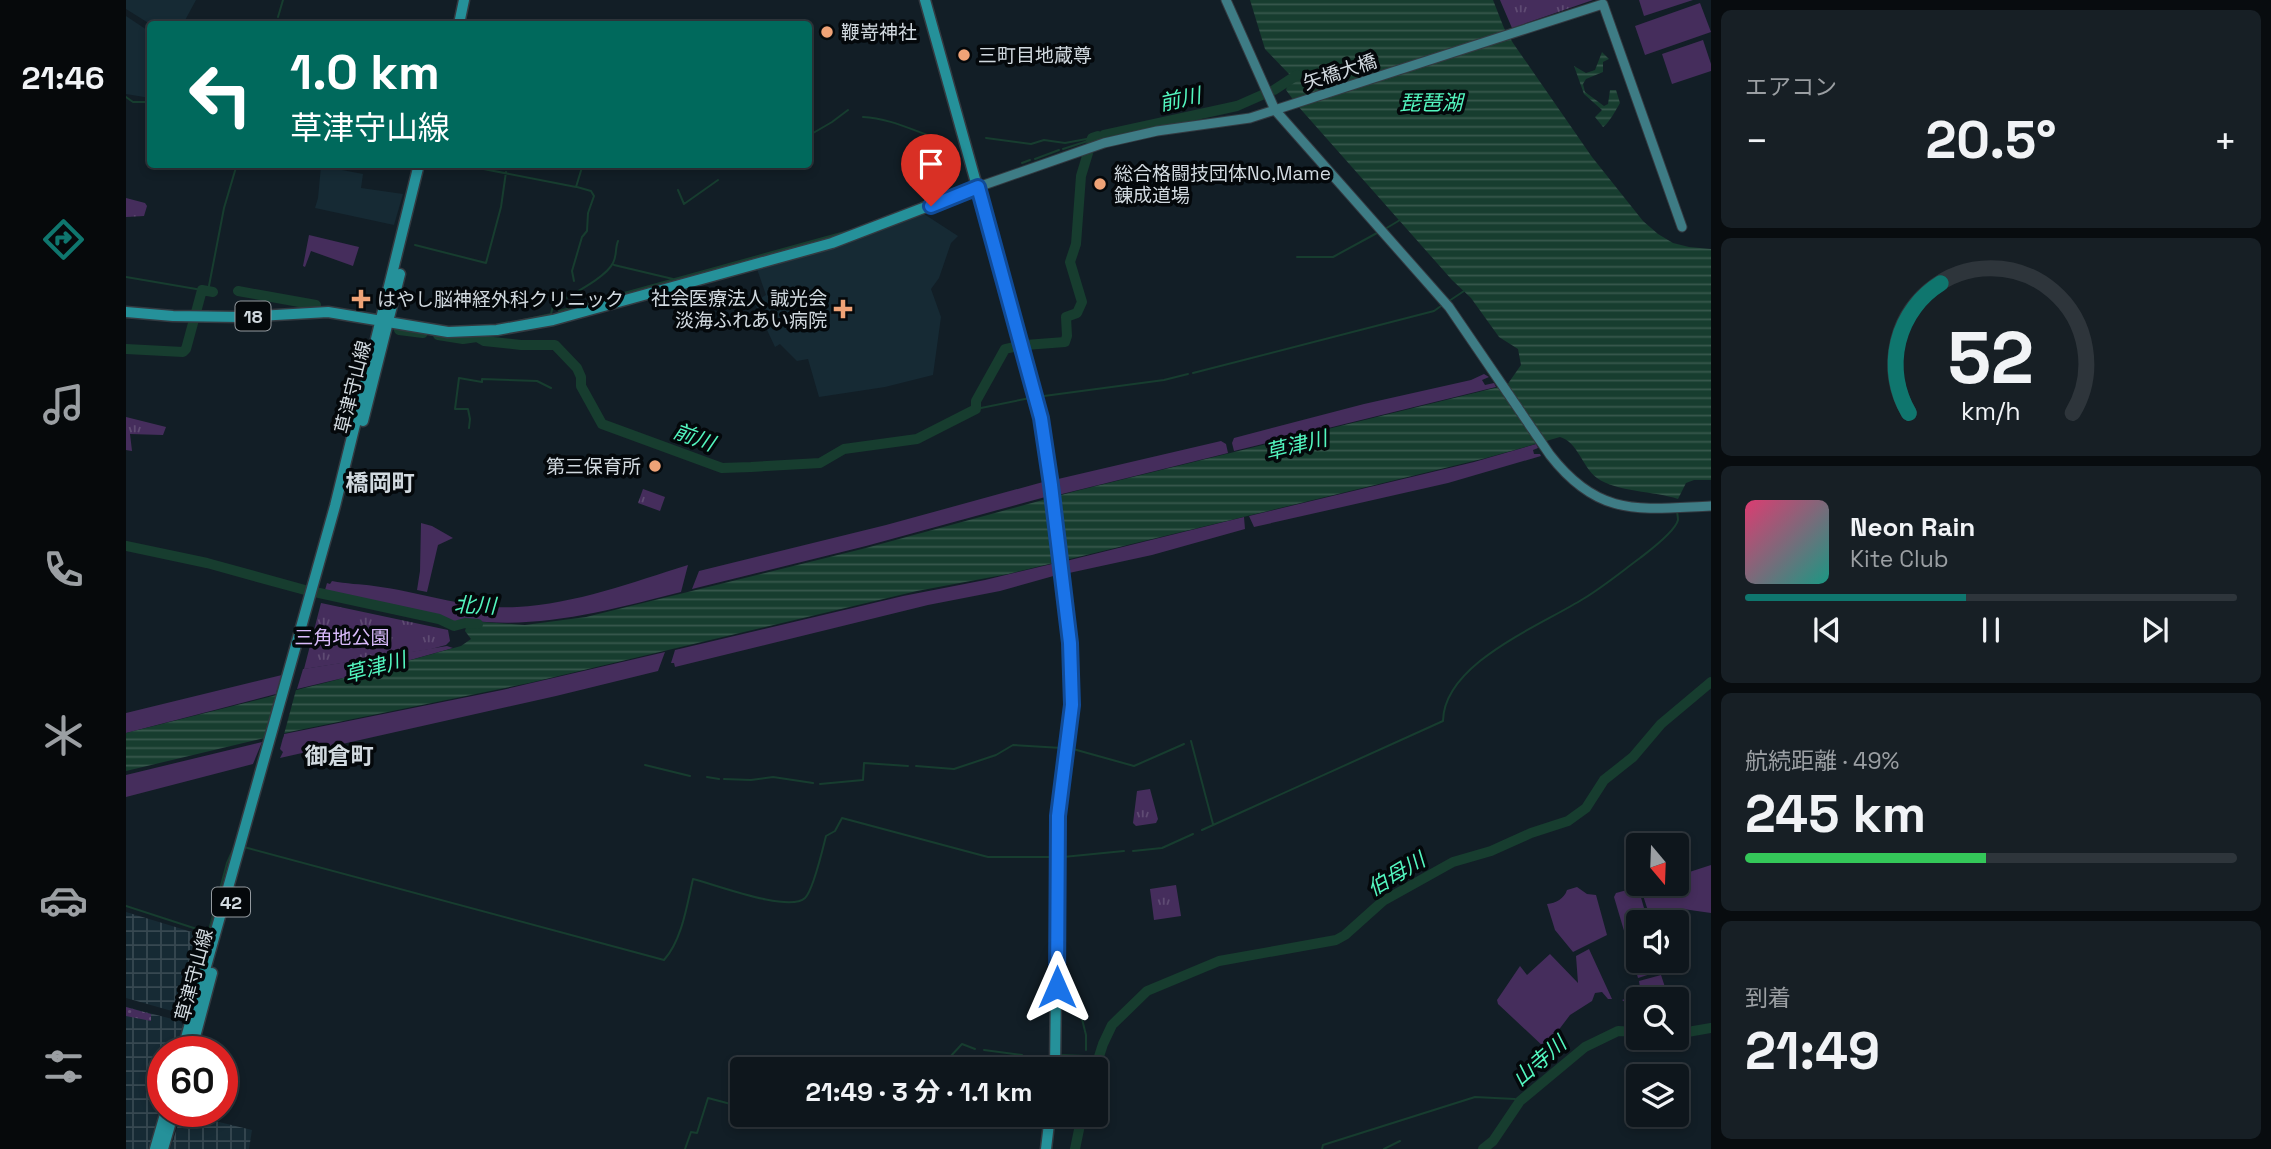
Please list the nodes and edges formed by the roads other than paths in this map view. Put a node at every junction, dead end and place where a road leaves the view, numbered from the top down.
1 (457, 0) edge
2 (464, 0) edge
3 (925, 0) edge
4 (1226, 0) edge
5 (1602, 2) edge
6 (453, 21) edge
7 (460, 21) edge
8 (1280, 109) junction
9 (418, 168) edge
10 (425, 168) edge
11 (978, 187) junction
12 (1682, 227) dead end
13 (126, 312) edge
14 (384, 321) junction
15 (1711, 506) edge
16 (269, 754) junction
17 (188, 1036) edge
18 (195, 1036) edge
19 (1055, 1057) edge
20 (161, 1127) edge
21 (169, 1127) edge
22 (1049, 1127) edge
23 (155, 1149) edge
24 (163, 1149) edge
25 (1046, 1149) edge

1 - 6 main road
2 - 7 main road
3 - 11 main road
4 - 8 street
5 - 8 street, 矢橋大橋
5 - 12 street
8 - 11 street, 矢橋大橋
8 - 15 street
9 - 14 main road
10 - 14 main road
11 - 14 main road, 草津守山線
11 - 19 main road
13 - 14 main road, 18
14 - 16 main road, 草津守山線 / 42
16 - 17 main road, 草津守山線 / 42
16 - 18 main road, 草津守山線 / 42
20 - 23 main road
21 - 24 main road
22 - 25 main road

